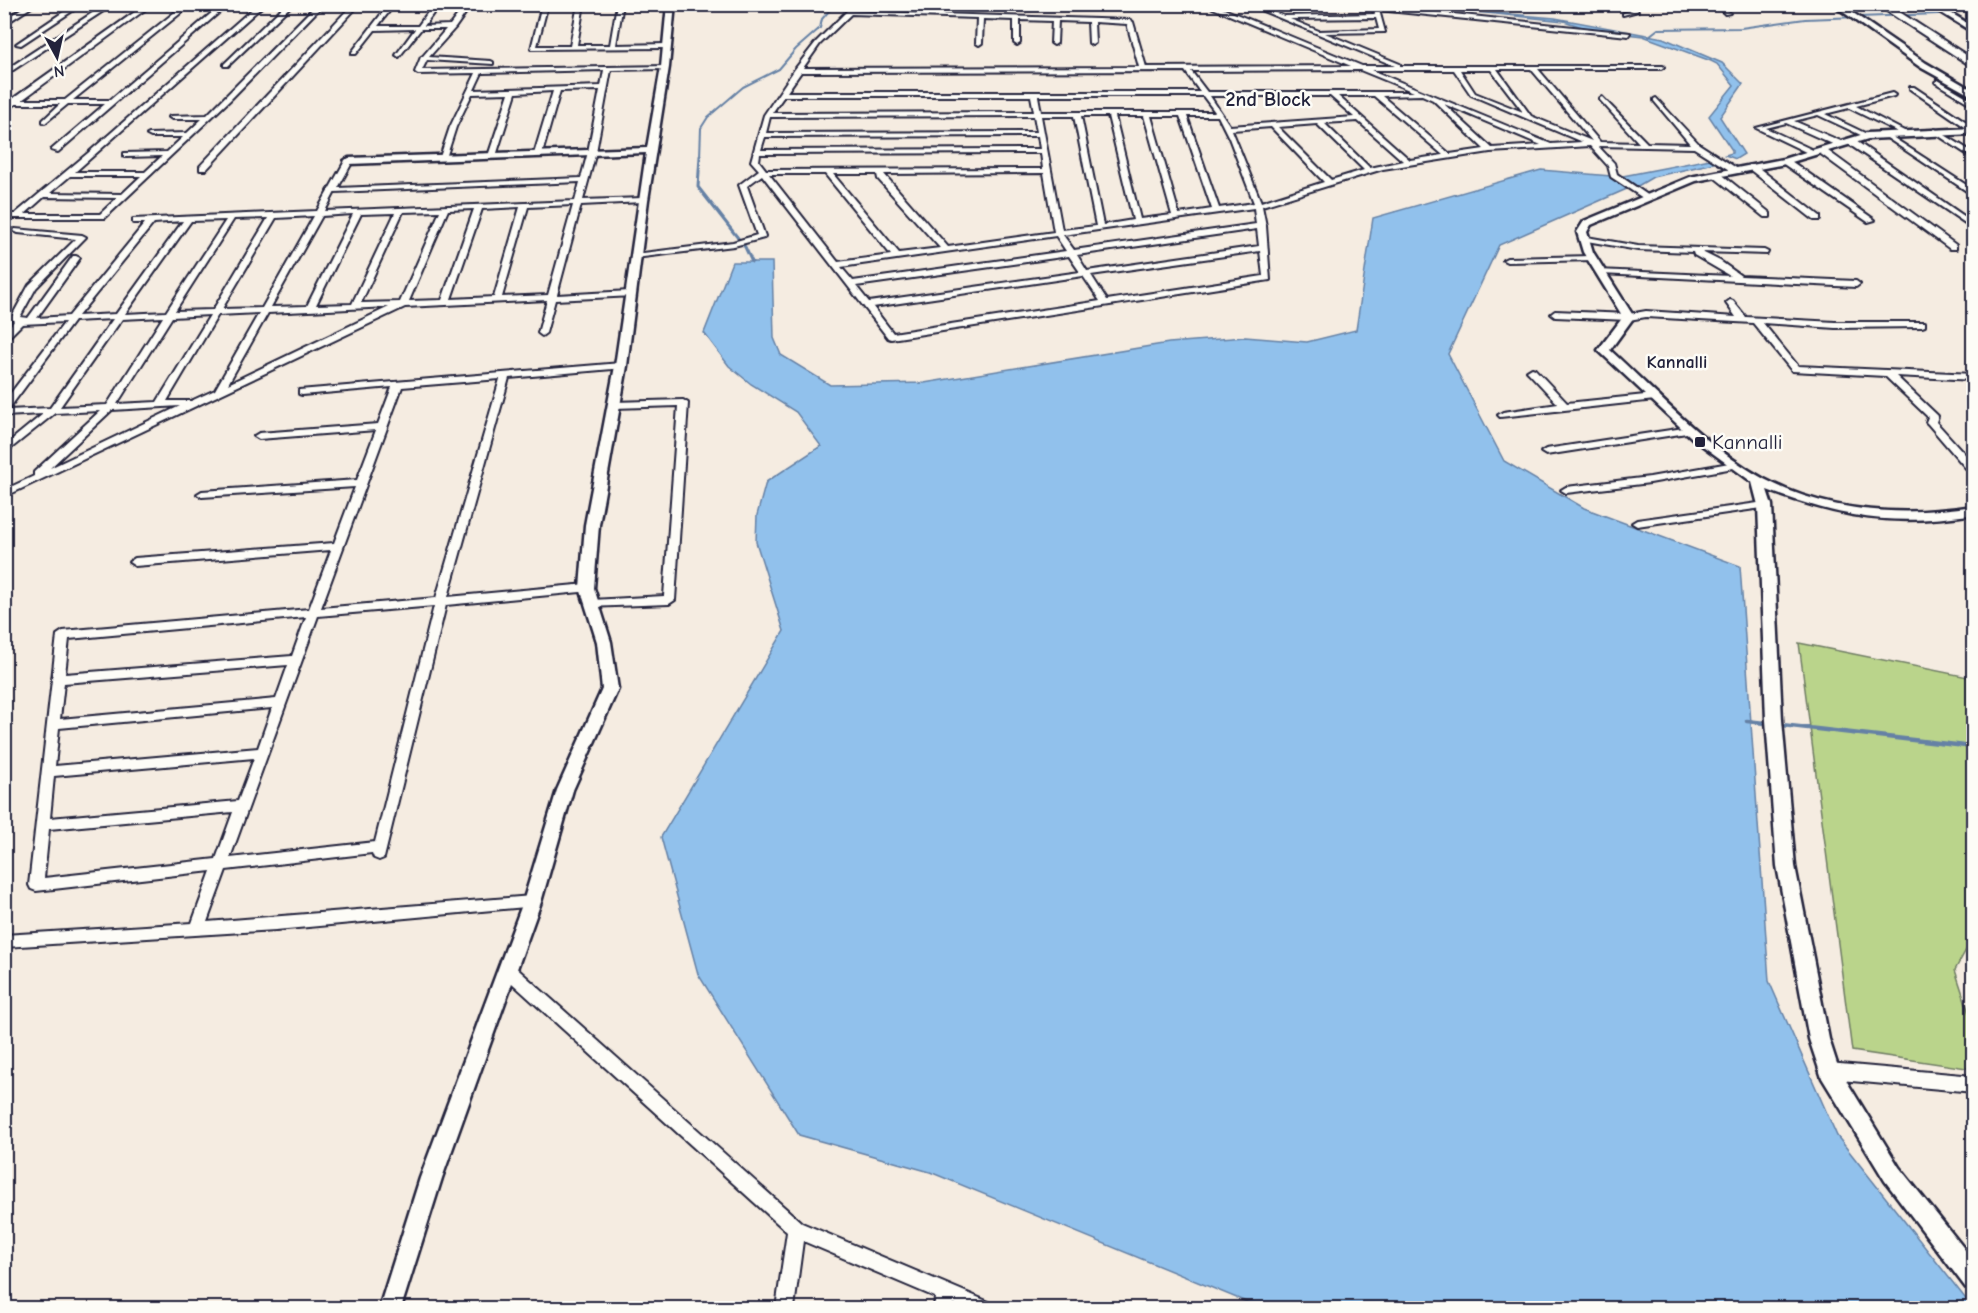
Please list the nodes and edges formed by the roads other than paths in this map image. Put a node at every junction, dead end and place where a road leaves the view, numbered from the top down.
1 (33, 4) edge
2 (80, 4) edge
3 (111, 4) edge
4 (150, 4) edge
5 (189, 4) edge
6 (226, 4) edge
7 (262, 4) edge
8 (290, 4) edge
9 (321, 4) edge
10 (357, 4) edge
11 (392, 4) edge
12 (437, 4) edge
13 (469, 4) edge
14 (544, 4) edge
15 (581, 4) edge
16 (620, 4) edge
17 (671, 4) edge
18 (1206, 4) edge
19 (1320, 4) edge
20 (1632, 4) edge
21 (1718, 4) edge
22 (1835, 4) edge
23 (1880, 4) edge
24 (1891, 4) edge
25 (1930, 4) edge
26 (1250, 5) edge
27 (1949, 5) edge
28 (1374, 6) edge
29 (1974, 6) edge
30 (1727, 13) dead end
31 (1625, 14) dead end
32 (1966, 15) dead end
33 (1379, 16) junction
34 (980, 17) junction
35 (1279, 17) junction
36 (1017, 18) junction
37 (1055, 19) junction
38 (1091, 21) junction
39 (4, 23) edge
40 (420, 27) junction
41 (453, 27) junction
42 (374, 28) junction
43 (1313, 31) junction
44 (1974, 31) edge
45 (1628, 34) dead end
46 (979, 43) dead end
47 (1017, 43) dead end
48 (1054, 43) dead end
49 (1092, 43) dead end
50 (19, 44) dead end
51 (667, 46) junction
52 (613, 47) junction
53 (573, 48) junction
54 (354, 53) dead end
55 (399, 55) dead end
56 (423, 58) junction
57 (1974, 59) edge
58 (491, 63) dead end
59 (226, 65) dead end
60 (1974, 65) edge
61 (665, 67) junction
62 (1358, 67) junction
63 (1405, 67) junction
64 (1661, 67) dead end
65 (608, 68) junction
66 (1456, 68) junction
67 (1493, 68) junction
68 (1533, 68) junction
69 (1143, 69) junction
70 (1187, 69) junction
71 (797, 70) junction
72 (480, 71) junction
73 (4, 74) edge
74 (1938, 82) dead end
75 (604, 88) junction
76 (1912, 88) dead end
77 (557, 90) junction
78 (513, 91) junction
79 (469, 92) junction
80 (782, 94) junction
81 (1034, 94) junction
82 (1332, 94) junction
83 (1376, 94) junction
84 (1420, 94) junction
85 (1207, 95) junction
86 (1892, 95) dead end
87 (1974, 95) edge
88 (1602, 99) dead end
89 (1438, 100) junction
90 (1656, 100) dead end
91 (4, 102) edge
92 (15, 102) junction
93 (112, 102) junction
94 (67, 103) junction
95 (1849, 105) junction
96 (1974, 105) edge
97 (4, 108) edge
98 (1818, 113) junction
99 (1183, 114) junction
100 (1220, 114) junction
101 (767, 115) junction
102 (1037, 115) junction
103 (1077, 115) junction
104 (1110, 115) junction
105 (1147, 115) junction
106 (1528, 116) junction
107 (172, 117) dead end
108 (208, 117) junction
109 (1360, 119) junction
110 (1786, 121) junction
111 (45, 122) dead end
112 (1319, 122) junction
113 (1273, 125) junction
114 (1228, 128) junction
115 (1935, 131) junction
116 (1974, 131) edge
117 (1041, 134) junction
118 (1906, 134) junction
119 (150, 135) dead end
120 (189, 135) junction
121 (761, 135) junction
122 (1886, 135) junction
123 (1867, 136) junction
124 (1845, 142) junction
125 (1595, 144) junction
126 (1548, 145) junction
127 (1646, 145) junction
128 (1696, 146) junction
129 (54, 150) dead end
130 (652, 150) junction
131 (1490, 150) junction
132 (1044, 151) junction
133 (1816, 151) junction
134 (592, 152) junction
135 (759, 152) junction
136 (168, 154) junction
137 (538, 154) junction
138 (127, 155) dead end
139 (492, 156) junction
140 (1448, 156) junction
141 (1974, 157) edge
142 (442, 158) junction
143 (349, 161) joint
144 (1785, 161) junction
145 (1409, 163) junction
146 (1752, 167) junction
147 (203, 168) dead end
148 (1047, 171) junction
149 (1369, 171) junction
150 (1737, 171) junction
151 (762, 172) junction
152 (829, 172) junction
153 (880, 172) junction
154 (67, 174) junction
155 (147, 174) junction
156 (1717, 174) junction
157 (584, 180) junction
158 (1329, 183) junction
159 (333, 190) junction
160 (1974, 194) edge
161 (41, 195) junction
162 (123, 196) junction
163 (1646, 198) junction
164 (643, 200) junction
165 (578, 203) junction
166 (525, 205) junction
167 (1258, 205) junction
168 (479, 207) junction
169 (445, 208) junction
170 (400, 210) junction
171 (359, 211) junction
172 (1216, 211) junction
173 (320, 213) junction
174 (274, 215) junction
175 (1767, 215) dead end
176 (4, 216) edge
177 (17, 216) junction
178 (232, 216) junction
179 (1176, 217) junction
180 (189, 218) junction
181 (1818, 218) dead end
182 (152, 220) junction
183 (1871, 220) dead end
184 (136, 221) dead end
185 (1137, 222) junction
186 (1262, 226) junction
187 (1974, 227) edge
188 (1100, 228) junction
189 (18, 231) dead end
190 (1058, 233) junction
191 (1584, 238) junction
192 (1262, 248) junction
193 (1953, 248) dead end
194 (946, 249) junction
195 (1687, 250) junction
196 (1764, 252) dead end
197 (1071, 253) junction
198 (635, 256) junction
199 (897, 256) junction
200 (76, 258) dead end
201 (1592, 258) junction
202 (1507, 260) dead end
203 (835, 265) junction
204 (1084, 272) junction
205 (1601, 272) junction
206 (1740, 279) junction
207 (850, 284) junction
208 (1856, 284) dead end
209 (630, 294) junction
210 (552, 298) junction
211 (497, 301) junction
212 (445, 303) junction
213 (1105, 303) junction
214 (1730, 303) dead end
215 (403, 304) junction
216 (868, 305) junction
217 (355, 307) junction
218 (310, 308) junction
219 (267, 310) junction
220 (214, 312) junction
221 (169, 314) junction
222 (1555, 314) dead end
223 (120, 315) junction
224 (1629, 317) junction
225 (72, 318) junction
226 (19, 321) junction
227 (30, 321) junction
228 (1744, 321) junction
229 (1757, 322) junction
230 (1922, 324) dead end
231 (542, 333) dead end
232 (4, 339) edge
233 (621, 366) junction
234 (1532, 371) dead end
235 (1887, 373) junction
236 (505, 376) junction
237 (1974, 377) edge
238 (398, 384) junction
239 (302, 392) dead end
240 (218, 393) junction
241 (1655, 397) junction
242 (195, 403) junction
243 (160, 405) junction
244 (614, 405) junction
245 (1565, 406) junction
246 (110, 407) junction
247 (4, 411) edge
248 (52, 411) junction
249 (1503, 415) dead end
250 (382, 427) junction
251 (1690, 430) junction
252 (259, 436) dead end
253 (4, 451) edge
254 (1546, 452) dead end
255 (1735, 465) junction
256 (1974, 471) edge
257 (1758, 481) junction
258 (28, 483) junction
259 (361, 483) junction
260 (1566, 490) dead end
261 (4, 494) edge
262 (202, 494) dead end
263 (1765, 505) junction
264 (1974, 510) edge
265 (1637, 523) dead end
266 (338, 546) junction
267 (135, 562) dead end
268 (587, 588) junction
269 (441, 602) junction
270 (592, 604) junction
271 (313, 613) junction
272 (296, 660) junction
273 (58, 679) junction
274 (279, 703) junction
275 (53, 724) junction
276 (262, 752) junction
277 (48, 772) junction
278 (242, 806) junction
279 (43, 824) junction
280 (220, 865) junction
281 (532, 902) junction
282 (197, 929) junction
283 (4, 941) edge
284 (507, 969) junction
285 (1829, 1071) junction
286 (1974, 1084) edge
287 (796, 1229) junction
288 (1974, 1280) edge
289 (944, 1300) edge
290 (390, 1308) edge
291 (785, 1308) edge
292 (983, 1308) edge

1 - 39 street
2 - 50 street
3 - 73 street
4 - 92 street
5 - 94 street
6 - 93 street
7 - 154 street
8 - 59 street
9 - 108 street
10 - 147 street
11 - 42 street
12 - 40 street
13 - 41 street
14 - 53 street
15 - 53 street
16 - 52 street
17 - 51 street
18 - 62 street
19 - 26 street
20 - 31 street
21 - 30 street
22 - 87 street
23 - 60 highway
24 - 57 highway
25 - 44 street
26 - 35 street
27 - 29 street
27 - 32 street
28 - 33 street
28 - 45 street
33 - 35 street
33 - 43 street
34 - 36 street
34 - 46 street
34 - 71 street
35 - 43 street
36 - 37 street
36 - 47 street
37 - 38 street
37 - 48 street
38 - 49 street
38 - 69 street
40 - 41 street
40 - 42 street
40 - 55 street
41 - 56 street
42 - 54 street
43 - 63 street
51 - 52 street
51 - 61 street
52 - 53 street
56 - 58 street
56 - 72 street
61 - 65 street
61 - 130 street
62 - 63 street
62 - 70 street
62 - 84 street
63 - 66 street
64 - 68 street
65 - 72 street
65 - 75 street
66 - 67 street
66 - 106 street
67 - 68 street
67 - 106 street
68 - 125 street
69 - 70 street
69 - 71 street
70 - 85 street
71 - 80 street
72 - 79 street
74 - 96 street
75 - 77 street
75 - 134 street
76 - 116 street
77 - 78 street
77 - 137 street
78 - 79 street
78 - 139 street
79 - 142 street
80 - 81 street
80 - 101 street
81 - 85 street
81 - 102 street
82 - 83 street
82 - 85 street
82 - 109 street
83 - 84 street
83 - 140 street
84 - 89 street
85 - 100 street
86 - 95 street
88 - 127 street
89 - 126 street
89 - 131 street
90 - 128 street
91 - 92 street
92 - 94 street
92 - 97 street
93 - 94 street
93 - 129 street
94 - 111 street
95 - 98 street
95 - 118 street
98 - 110 street
98 - 123 street
99 - 100 street
99 - 105 street
99 - 172 street
100 - 114 street
101 - 102 street
101 - 121 street
102 - 103 street
102 - 117 street
103 - 104 street
103 - 188 street
104 - 105 street
104 - 185 street
105 - 179 street
106 - 125 street
107 - 108 street
108 - 120 street
109 - 112 street
109 - 145 street
110 - 124 street
110 - 133 street
112 - 113 street
112 - 149 street
113 - 114 street
113 - 158 street
114 - 167 street
115 - 116 street
115 - 118 street
115 - 141 street
117 - 121 street
117 - 132 street
118 - 122 street
119 - 120 street
120 - 136 street
121 - 135 street
122 - 123 street
122 - 160 street
123 - 124 street
124 - 133 street
124 - 187 street
125 - 126 street
125 - 127 street
125 - 163 street
126 - 131 street
127 - 128 street
128 - 150 street
130 - 134 street
130 - 164 street
131 - 140 street
132 - 135 street
132 - 148 street
133 - 144 street
133 - 193 street
134 - 137 street
134 - 157 street
135 - 151 street
136 - 138 street
136 - 155 street
137 - 139 street
139 - 142 street
140 - 145 street
142 - 143 street
143 - 159 street
144 - 146 street
144 - 183 street
145 - 149 street
146 - 150 street
146 - 181 street
148 - 153 street
148 - 190 street
149 - 158 street
150 - 156 street
151 - 152 street
151 - 198 street
151 - 203 street
152 - 153 street
152 - 199 street
153 - 194 street
154 - 155 street
154 - 161 street
155 - 162 street
156 - 163 street
156 - 175 street
157 - 159 street
157 - 165 street
158 - 167 street
159 - 173 street
161 - 162 street
161 - 177 street
162 - 177 street
163 - 191 street
164 - 165 street
164 - 198 street
165 - 166 street
165 - 210 street
166 - 168 street
166 - 211 street
167 - 172 street
167 - 186 street
168 - 169 street
168 - 212 street
169 - 170 street
169 - 215 street
170 - 171 street
170 - 217 street
171 - 173 street
171 - 218 street
172 - 179 street
173 - 174 street
173 - 219 street
174 - 178 street
174 - 220 street
176 - 177 street
178 - 180 street
178 - 221 street
179 - 185 street
180 - 182 street
180 - 223 street
182 - 184 street
182 - 225 street
185 - 188 street
186 - 192 street
186 - 197 street
188 - 190 street
189 - 226 street
190 - 194 street
190 - 197 street
191 - 195 street
191 - 201 street
192 - 204 street
192 - 213 street
194 - 199 street
195 - 196 street
195 - 206 street
197 - 204 street
197 - 207 street
198 - 209 street
199 - 203 street
200 - 227 street
201 - 202 street
201 - 205 street
203 - 207 street
204 - 213 street
204 - 216 street
205 - 206 street
205 - 224 street
206 - 208 street
207 - 216 street
209 - 210 street
209 - 233 street
210 - 211 street
210 - 231 street
211 - 212 street
212 - 215 street
213 - 216 street
214 - 228 street
215 - 217 street
215 - 240 street
217 - 218 street
218 - 219 street
219 - 220 street
219 - 240 street
220 - 221 street
220 - 243 street
221 - 223 street
221 - 246 street
222 - 224 street
223 - 225 street
223 - 248 street
224 - 228 street
224 - 241 street
225 - 227 street
225 - 247 street
226 - 227 street
226 - 232 street
228 - 229 street
229 - 230 street
229 - 235 street
233 - 236 street
233 - 244 street
234 - 245 street
235 - 237 street
235 - 256 street
236 - 238 street
236 - 269 street
238 - 239 street
238 - 250 street
240 - 242 street
241 - 245 street
241 - 251 street
242 - 243 street
242 - 258 street
243 - 246 street
244 - 268 street
244 - 270 street
245 - 249 street
246 - 248 street
246 - 258 street
247 - 248 street
248 - 253 street
250 - 252 street
250 - 259 street
251 - 254 street
251 - 255 street
255 - 257 street
255 - 260 street
257 - 263 street
257 - 264 street
258 - 261 street
259 - 262 street
259 - 266 street
263 - 265 street
263 - 285 street
266 - 267 street
266 - 271 street
268 - 269 street
268 - 270 street
269 - 271 street
269 - 280 street
270 - 281 street
271 - 272 street
271 - 273 street
272 - 273 street
272 - 274 street
273 - 275 street
274 - 275 street
274 - 276 street
275 - 277 street
276 - 277 street
276 - 278 street
277 - 279 street
278 - 279 street
278 - 280 street
279 - 280 street
280 - 282 street
281 - 282 street
281 - 284 street
282 - 283 street
284 - 287 street
284 - 290 street
285 - 286 street
285 - 288 street
287 - 289 street
287 - 291 street
289 - 292 street

